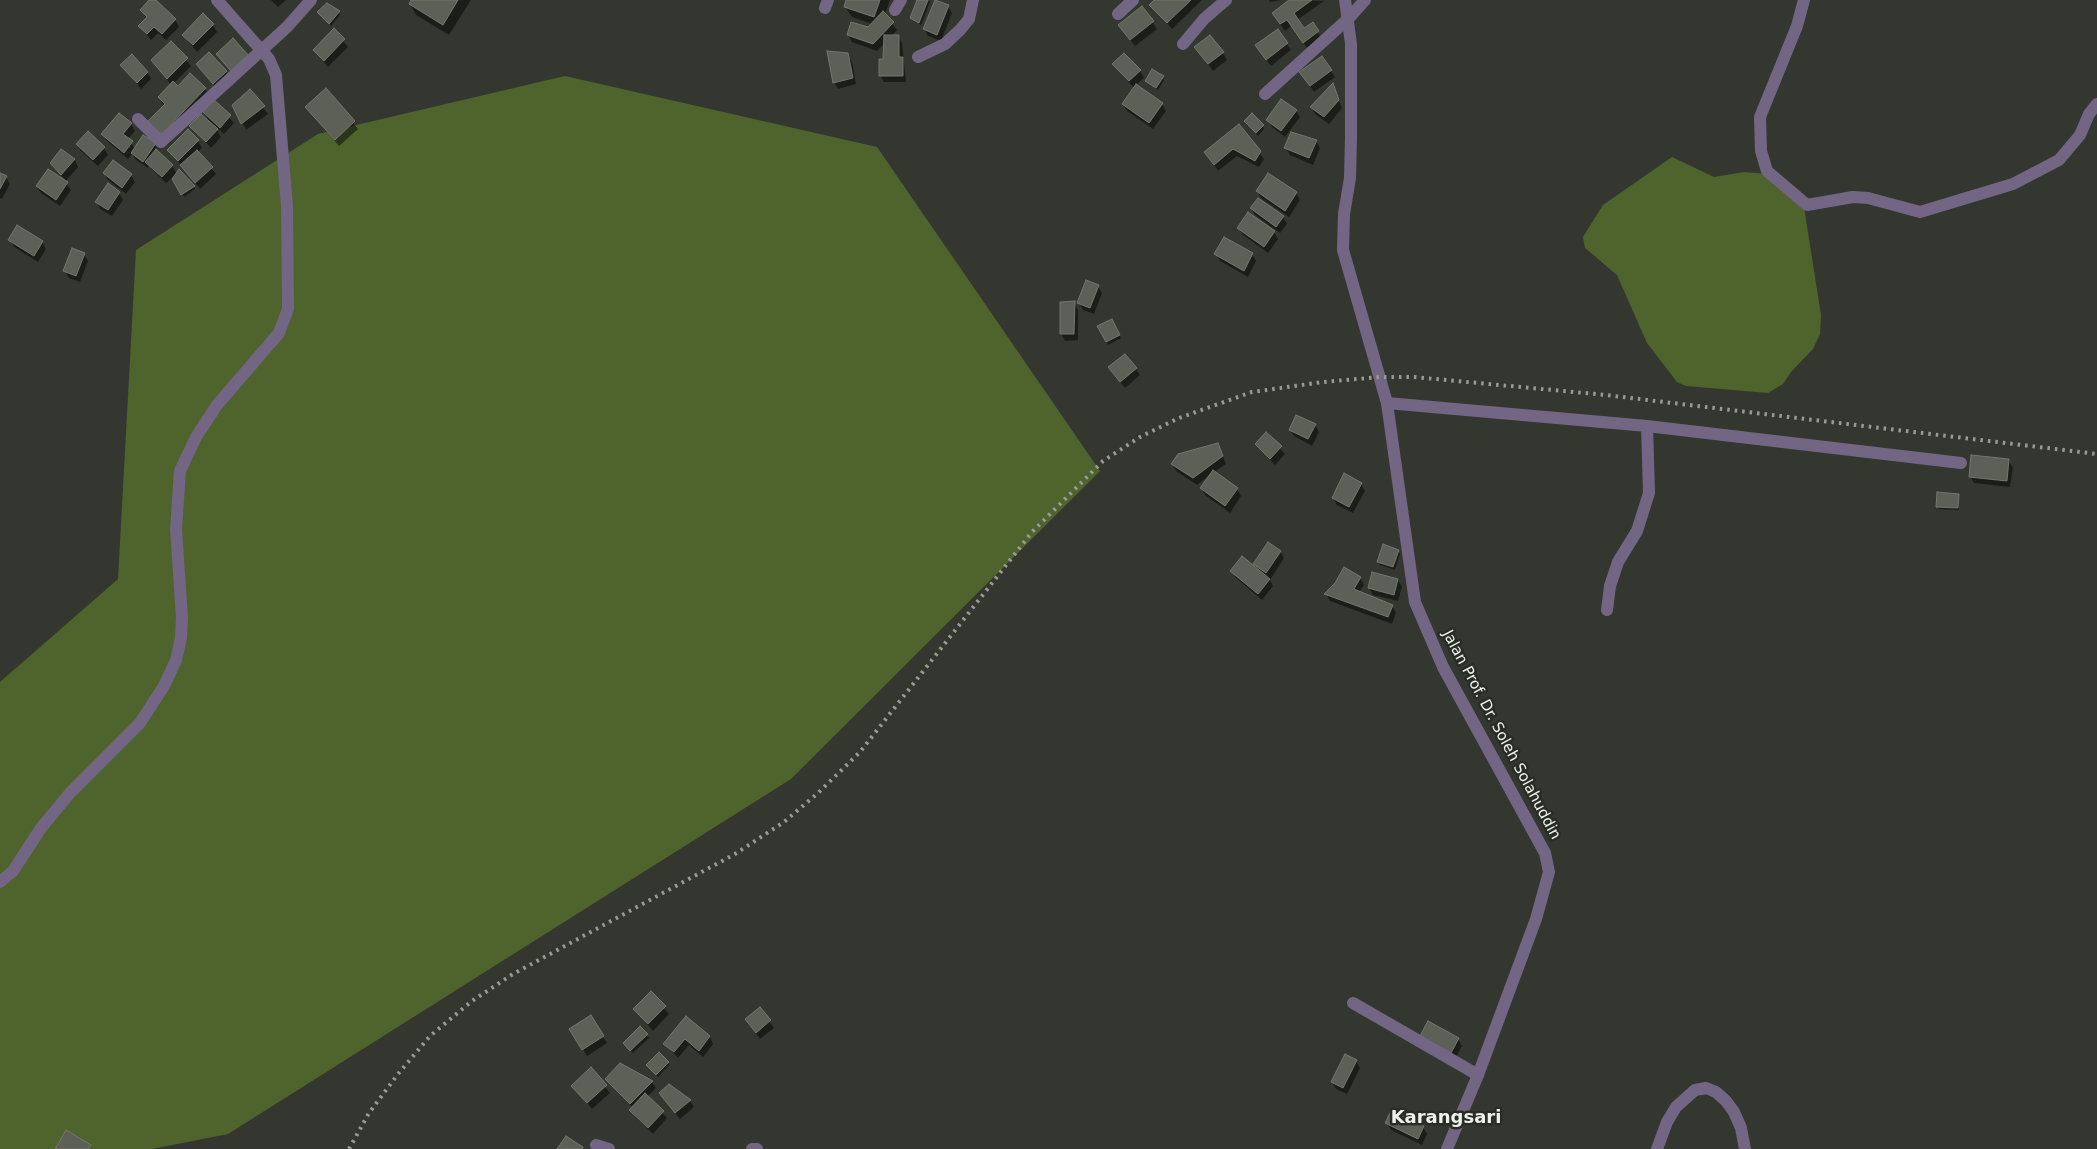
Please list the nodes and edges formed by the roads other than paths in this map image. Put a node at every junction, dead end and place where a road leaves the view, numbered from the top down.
1 (217, 0) edge
2 (311, 0) edge
3 (973, 0) edge
4 (1133, 0) edge
5 (1226, 0) edge
6 (1345, 0) edge
7 (1365, 0) edge
8 (1804, 0) edge
9 (1118, 14) dead end
10 (1349, 18) junction
11 (1183, 44) dead end
12 (262, 50) junction
13 (918, 57) dead end
14 (1265, 94) dead end
15 (2097, 104) edge
16 (138, 120) dead end
17 (1387, 403) junction
18 (1647, 426) junction
19 (1961, 463) dead end
20 (1607, 610) dead end
21 (0, 882) edge
22 (1353, 1003) dead end
23 (1478, 1075) junction
24 (596, 1145) dead end
25 (609, 1149) edge
26 (752, 1149) edge
27 (758, 1149) edge
28 (1447, 1149) edge
29 (1657, 1149) edge
30 (1745, 1149) edge

1 - 12 street
2 - 12 street
3 - 13 street
4 - 9 street
5 - 11 street
6 - 10 street, Jalan Prof. Dr. Soleh Solahuddin
7 - 10 street
8 - 15 street
10 - 14 street
10 - 17 street, Jalan Prof. Dr. Soleh Solahuddin
12 - 16 street
12 - 21 street
17 - 18 street
17 - 23 street, Jalan Prof. Dr. Soleh Solahuddin
18 - 19 street
18 - 20 street
22 - 23 street
23 - 28 street, Jalan Prof. Dr. Soleh Solahuddin
24 - 25 street
26 - 27 street
29 - 30 street

